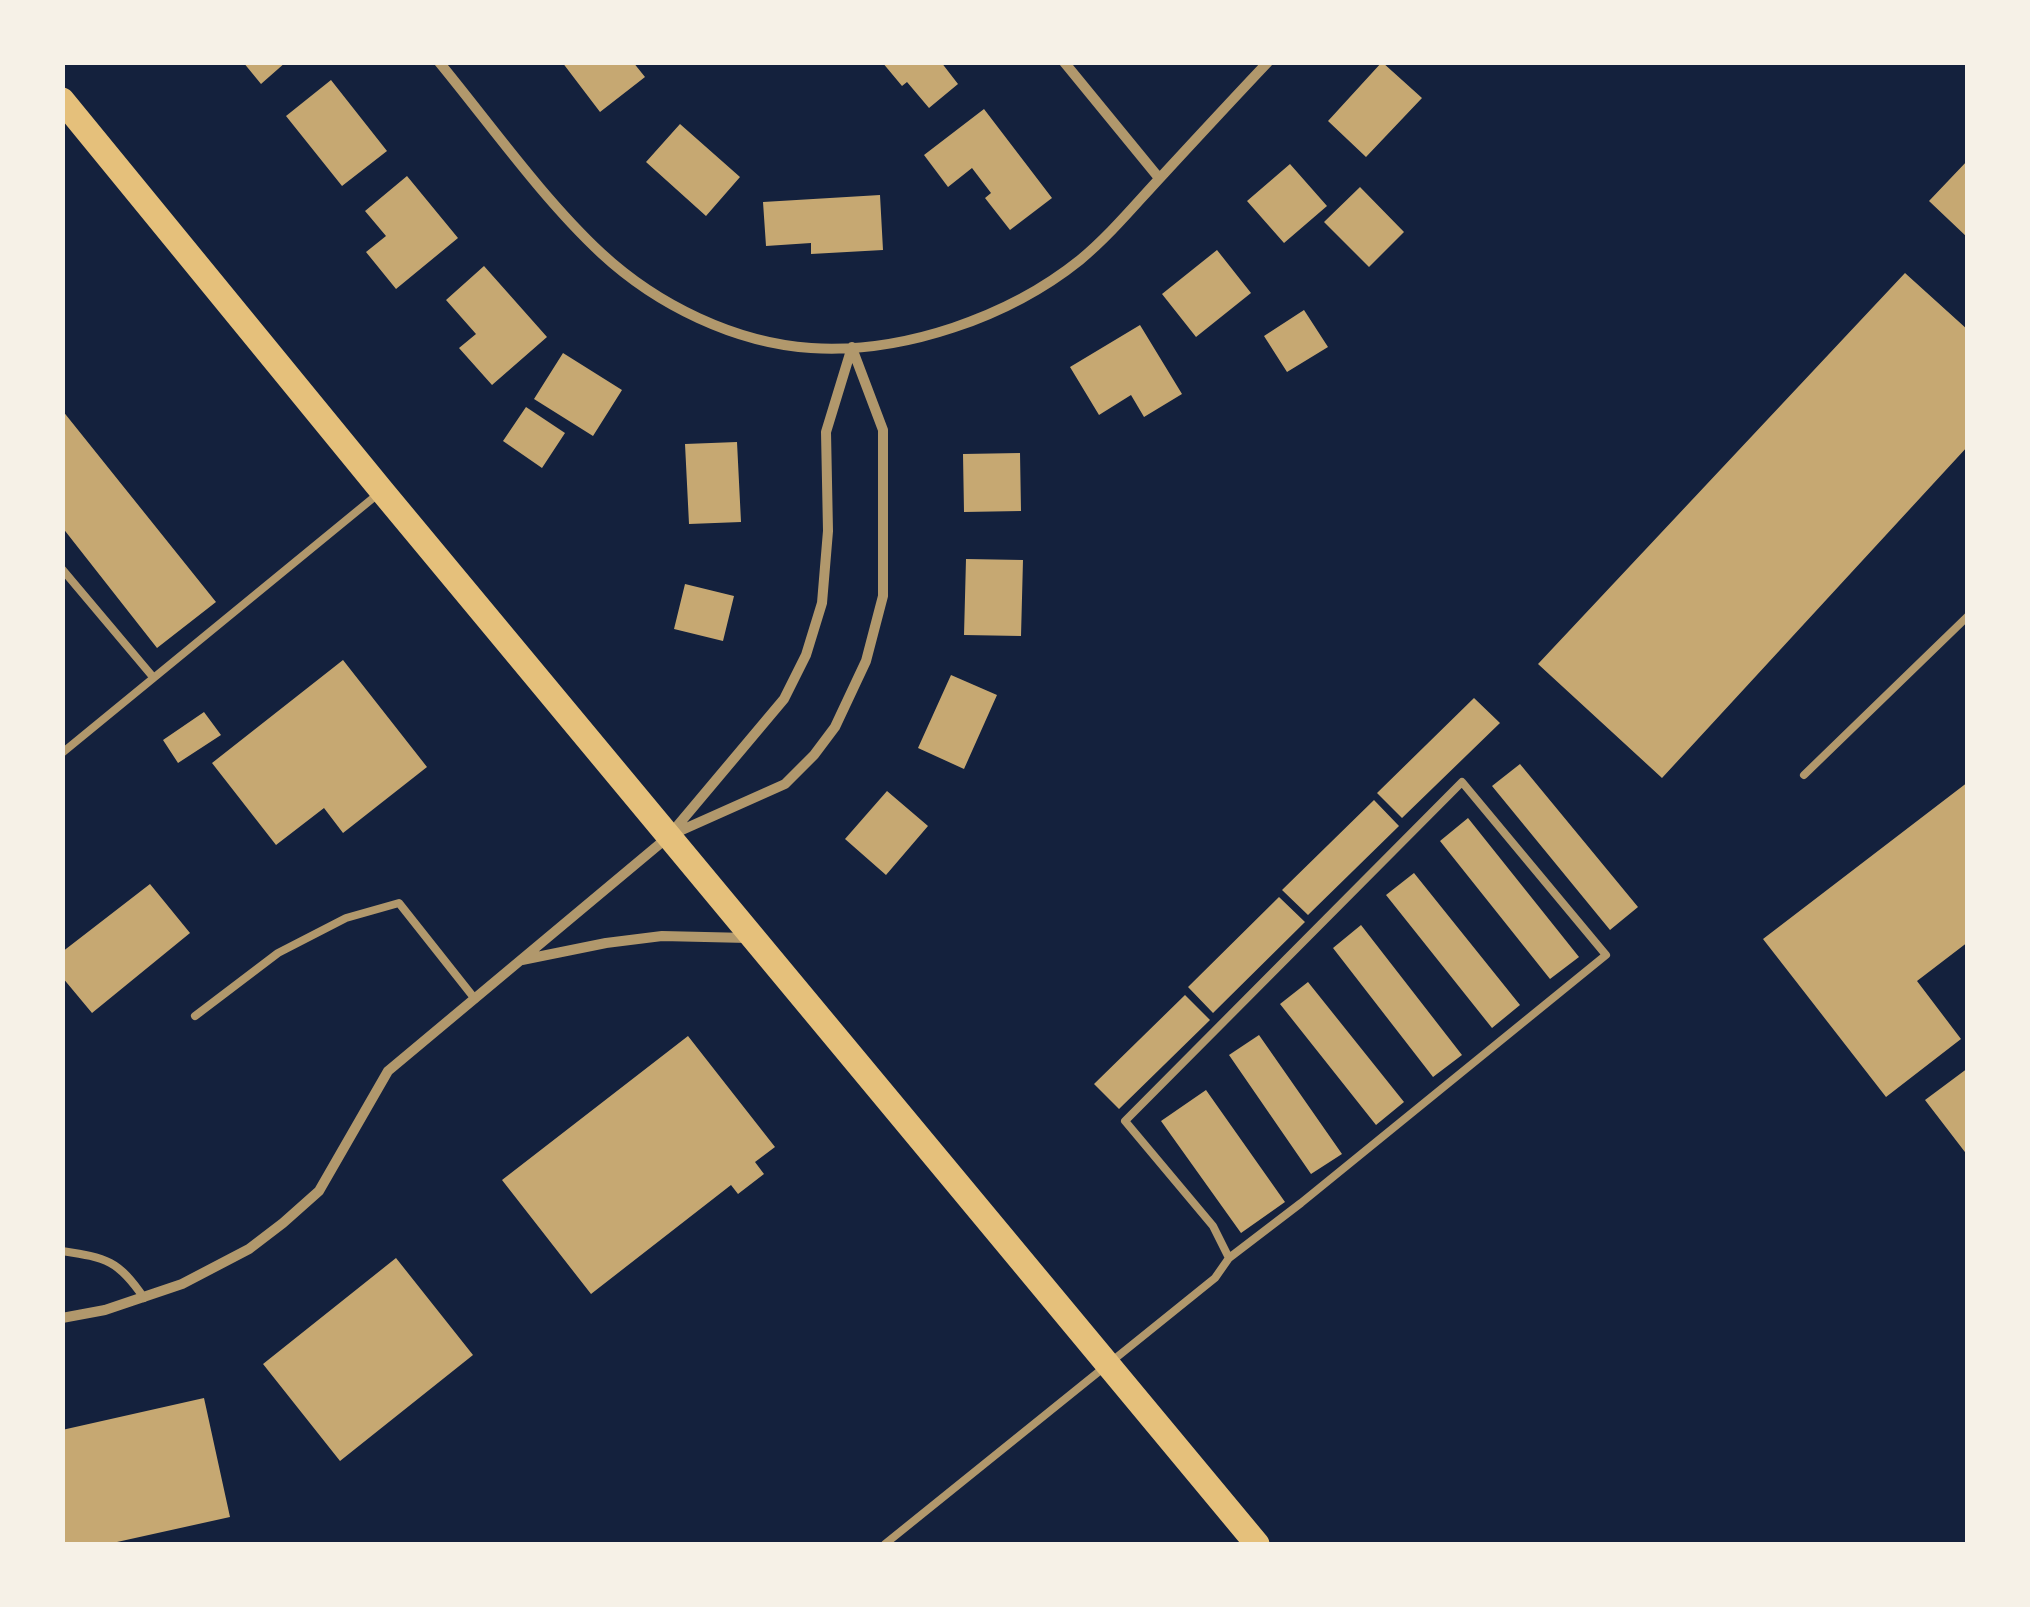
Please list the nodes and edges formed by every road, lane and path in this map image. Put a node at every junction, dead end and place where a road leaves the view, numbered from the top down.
1 (439, 62) edge
2 (1064, 62) edge
3 (1268, 62) edge
4 (62, 100) edge
5 (1159, 178) junction
6 (852, 347) junction
7 (382, 491) junction
8 (62, 569) edge
9 (1968, 616) edge
10 (153, 678) junction
11 (62, 753) edge
12 (1804, 775) dead end
13 (668, 836) junction
14 (752, 938) junction
15 (521, 960) junction
16 (474, 999) junction
17 (195, 1016) dead end
18 (62, 1251) edge
19 (1228, 1258) junction
20 (144, 1298) junction
21 (62, 1318) edge
22 (1108, 1366) junction
23 (885, 1544) edge
24 (1257, 1544) edge

1 - 6 street
2 - 5 street
3 - 5 street
4 - 7 main road
5 - 6 street
6 - 13 street
6 - 13 street
7 - 10 lane
7 - 13 main road
8 - 10 lane
9 - 12 lane
10 - 11 lane
13 - 14 main road
13 - 15 street
14 - 15 street
14 - 22 main road
15 - 16 street
16 - 17 lane
16 - 20 street
18 - 20 lane
19 - 19 lane
19 - 22 lane
20 - 21 street
22 - 23 lane
22 - 24 main road

